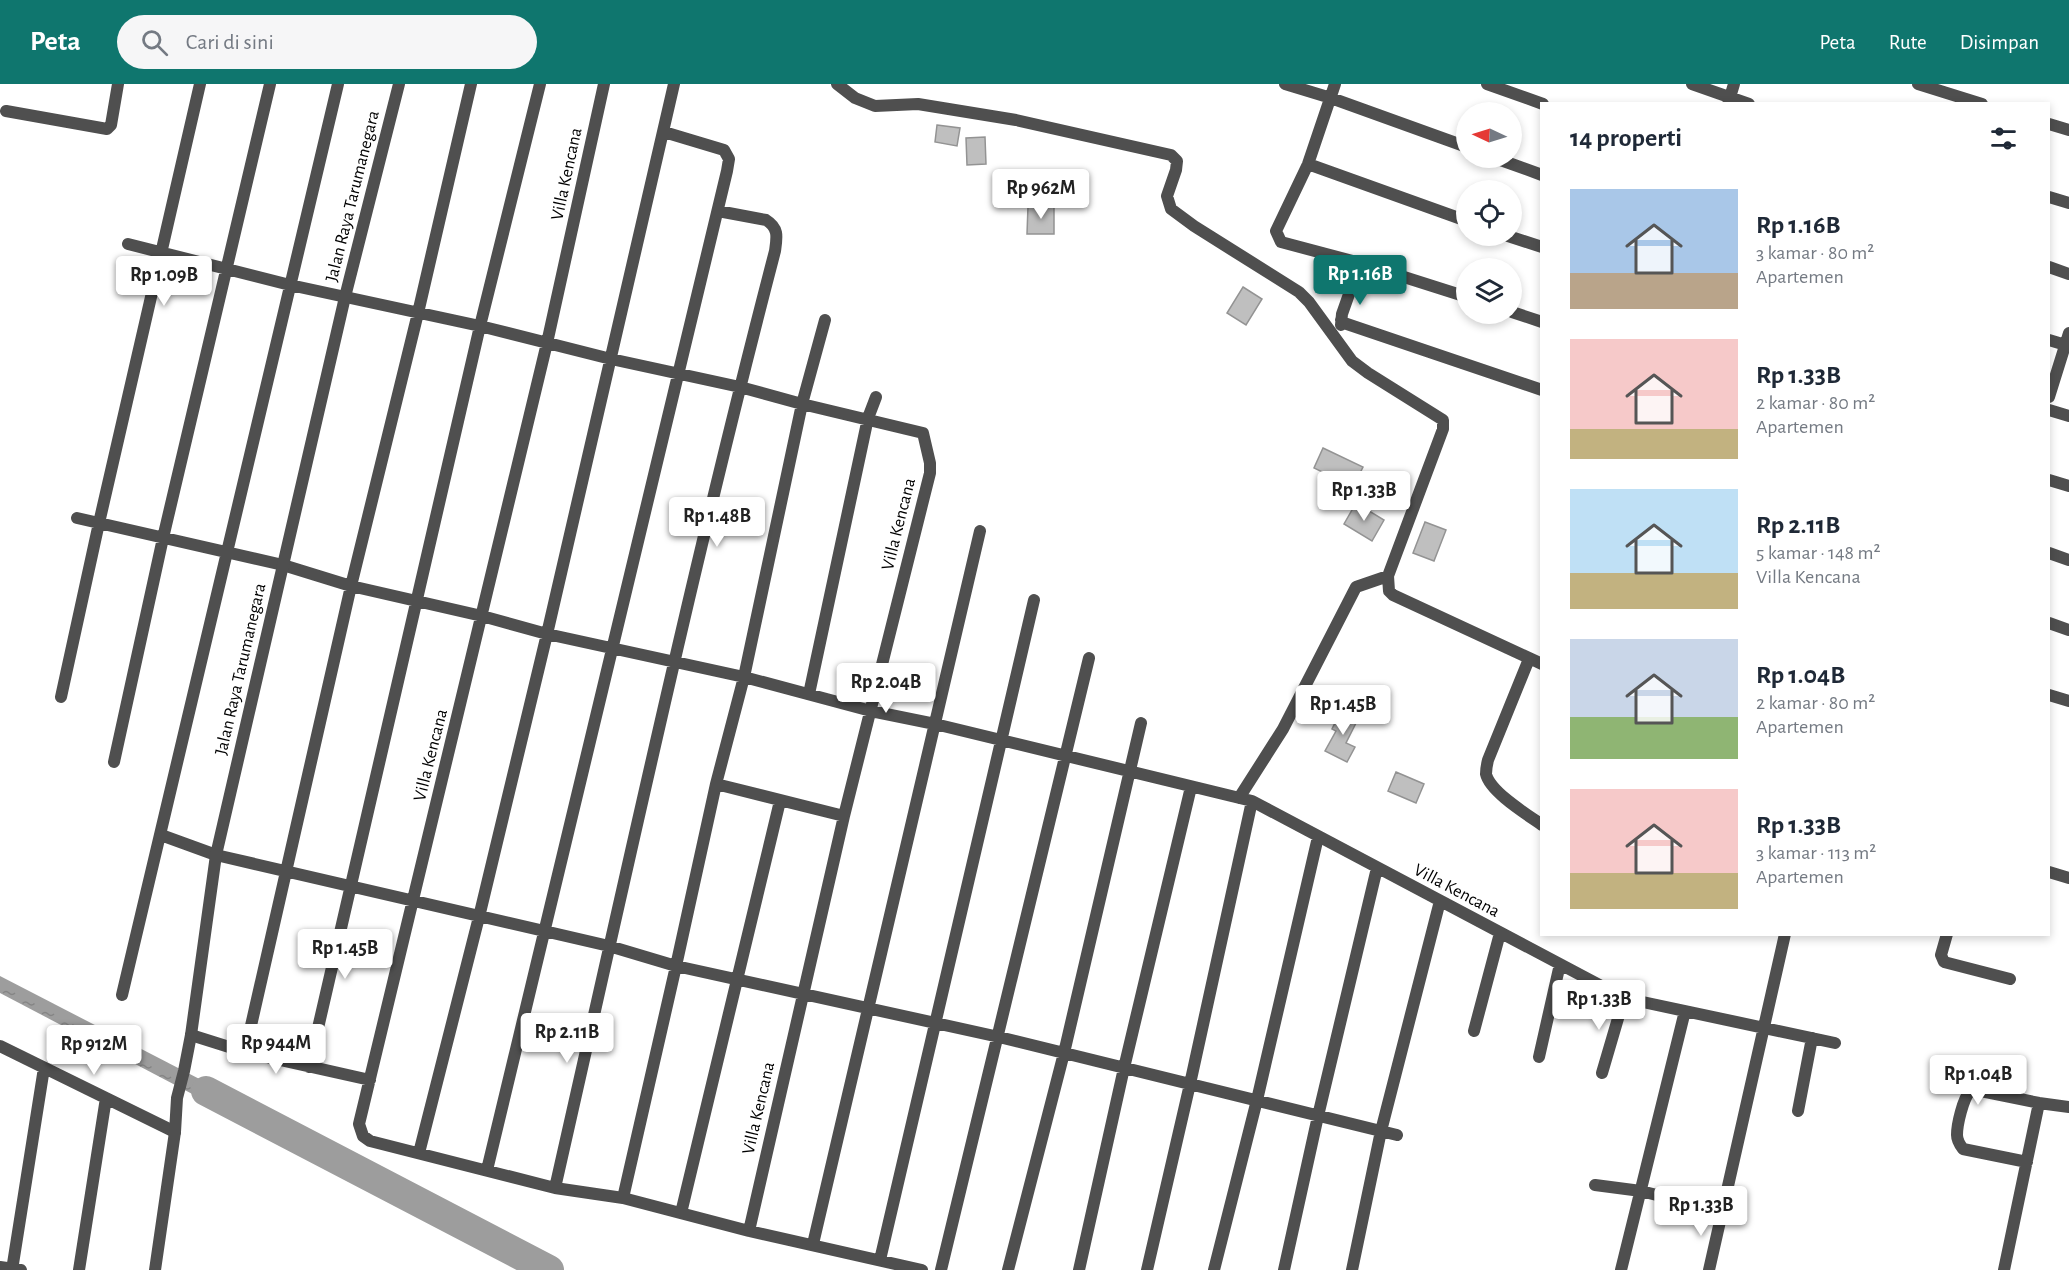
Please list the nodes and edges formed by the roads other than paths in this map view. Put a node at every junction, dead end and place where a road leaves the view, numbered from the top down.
1 (118, 84) edge
2 (200, 84) edge
3 (270, 84) edge
4 (338, 84) edge
5 (399, 84) edge
6 (471, 84) edge
7 (540, 84) edge
8 (604, 84) edge
9 (674, 84) edge
10 (837, 84) edge
11 (1285, 84) edge
12 (1335, 84) edge
13 (1487, 84) edge
14 (1692, 84) edge
15 (1734, 84) edge
16 (1918, 84) edge
17 (1330, 98) junction
18 (1729, 100) edge
19 (1976, 102) edge
20 (1540, 103) edge
21 (6, 111) dead end
22 (2050, 124) edge
23 (2069, 130) edge
24 (664, 132) junction
25 (1456, 143) edge
26 (1308, 164) junction
27 (1522, 168) edge
28 (1540, 174) edge
29 (2050, 197) edge
30 (2069, 203) edge
31 (718, 211) junction
32 (1456, 217) edge
33 (1522, 241) edge
34 (128, 244) dead end
35 (1540, 247) edge
36 (161, 252) junction
37 (1360, 262) junction
38 (2050, 267) edge
39 (226, 268) junction
40 (2069, 274) edge
41 (290, 285) junction
42 (1456, 293) edge
43 (345, 297) junction
44 (418, 313) junction
45 (1522, 315) edge
46 (825, 320) dead end
47 (1341, 320) junction
48 (1540, 321) edge
49 (480, 326) junction
50 (2050, 339) edge
51 (2068, 341) edge
52 (547, 343) junction
53 (1342, 347) junction
54 (611, 359) junction
55 (678, 373) junction
56 (740, 387) junction
57 (1540, 389) edge
58 (2050, 394) edge
59 (876, 397) dead end
60 (802, 404) junction
61 (2050, 410) edge
62 (2069, 417) edge
63 (868, 418) junction
64 (2050, 480) edge
65 (2069, 486) edge
66 (77, 518) dead end
67 (99, 523) junction
68 (980, 531) dead end
69 (164, 538) junction
70 (226, 553) junction
71 (2050, 553) edge
72 (2069, 560) edge
73 (283, 565) junction
74 (1388, 576) junction
75 (351, 586) junction
76 (1034, 600) dead end
77 (417, 602) junction
78 (482, 616) junction
79 (2050, 623) edge
80 (2069, 630) edge
81 (547, 634) junction
82 (614, 649) junction
83 (1089, 658) dead end
84 (1529, 659) junction
85 (675, 663) junction
86 (1540, 663) edge
87 (744, 677) junction
88 (809, 694) junction
89 (2050, 694) edge
90 (61, 697) dead end
91 (2069, 701) edge
92 (871, 711) junction
93 (1141, 723) dead end
94 (935, 724) junction
95 (1001, 740) junction
96 (1066, 757) junction
97 (114, 762) dead end
98 (1129, 772) junction
99 (716, 784) junction
100 (1191, 787) junction
101 (1239, 798) junction
102 (780, 801) junction
103 (1252, 801) junction
104 (844, 816) junction
105 (1540, 824) edge
106 (161, 835) junction
107 (1318, 837) junction
108 (216, 855) junction
109 (1377, 868) junction
110 (285, 871) junction
111 (2050, 872) edge
112 (2069, 878) edge
113 (351, 887) junction
114 (1440, 901) junction
115 (414, 902) junction
116 (479, 917) junction
117 (545, 932) junction
118 (1500, 933) junction
119 (1785, 936) edge
120 (1946, 936) edge
121 (609, 946) junction
122 (1560, 963) junction
123 (676, 966) junction
124 (2010, 979) dead end
125 (736, 980) junction
126 (803, 994) junction
127 (122, 995) dead end
128 (1624, 998) junction
129 (868, 1009) junction
130 (1685, 1011) junction
131 (934, 1023) junction
132 (1764, 1028) junction
133 (1474, 1031) dead end
134 (191, 1035) junction
135 (999, 1036) junction
136 (1812, 1038) junction
137 (1835, 1043) dead end
138 (0, 1046) edge
139 (245, 1052) junction
140 (1064, 1053) junction
141 (1539, 1057) dead end
142 (309, 1067) junction
143 (44, 1068) junction
144 (1124, 1068) junction
145 (1602, 1073) dead end
146 (370, 1080) junction
147 (1191, 1084) junction
148 (106, 1098) junction
149 (1257, 1100) junction
150 (2039, 1103) junction
151 (2069, 1107) edge
152 (1798, 1111) dead end
153 (1318, 1116) junction
154 (1381, 1131) junction
155 (175, 1132) junction
156 (1397, 1135) dead end
157 (419, 1153) junction
158 (2027, 1162) junction
159 (487, 1170) junction
160 (1595, 1185) dead end
161 (555, 1188) junction
162 (1641, 1191) junction
163 (623, 1198) junction
164 (1723, 1212) junction
165 (681, 1213) junction
166 (749, 1231) junction
167 (813, 1245) junction
168 (880, 1260) junction
169 (11, 1269) edge
170 (915, 1269) edge
171 (79, 1270) edge
172 (155, 1270) edge
173 (941, 1270) edge
174 (1008, 1270) edge
175 (1079, 1270) edge
176 (1147, 1270) edge
177 (1214, 1270) edge
178 (1284, 1270) edge
179 (1352, 1270) edge
180 (1621, 1270) edge
181 (1709, 1270) edge
182 (2004, 1270) edge

1 - 21 street
2 - 36 street
3 - 39 street
4 - 41 street
5 - 43 street, Jalan Raya Tarumanegara
6 - 44 street
7 - 49 street
8 - 52 street, Villa Kencana
9 - 24 street
10 - 53 street
11 - 17 street
12 - 17 street
13 - 20 street
14 - 18 street
15 - 18 street
16 - 19 street
17 - 25 street
17 - 26 street
22 - 23 street
24 - 31 street
24 - 54 street
26 - 32 street
26 - 37 street
27 - 28 street
29 - 30 street
31 - 55 street
31 - 56 street
33 - 35 street
34 - 36 street, Villa Kencana
36 - 39 street, Villa Kencana
36 - 67 street
37 - 42 street
37 - 47 street
38 - 40 street
39 - 41 street, Villa Kencana
39 - 69 street
41 - 43 street, Villa Kencana
41 - 70 street
43 - 44 street, Villa Kencana
43 - 73 street, Jalan Raya Tarumanegara
44 - 49 street, Villa Kencana
44 - 75 street
45 - 48 street
46 - 60 street
47 - 53 street
47 - 57 street
49 - 52 street, Villa Kencana
49 - 77 street
50 - 51 street
51 - 58 street
52 - 54 street, Villa Kencana
52 - 78 street, Villa Kencana
53 - 74 street
54 - 55 street, Villa Kencana
54 - 81 street
55 - 56 street, Villa Kencana
55 - 82 street
56 - 60 street, Villa Kencana
56 - 85 street
59 - 63 street
60 - 63 street, Villa Kencana
60 - 87 street
61 - 62 street
63 - 88 street
63 - 92 street, Villa Kencana
64 - 65 street
66 - 67 street, Villa Kencana
67 - 69 street, Villa Kencana
67 - 90 street
68 - 94 street
69 - 70 street, Villa Kencana
69 - 97 street
70 - 73 street, Villa Kencana
70 - 106 street
71 - 72 street
73 - 75 street, Villa Kencana
73 - 108 street, Jalan Raya Tarumanegara
74 - 84 street
74 - 101 street
75 - 77 street, Villa Kencana
75 - 110 street
76 - 95 street
77 - 78 street, Villa Kencana
77 - 113 street
78 - 81 street, Villa Kencana
78 - 115 street, Villa Kencana
79 - 80 street
81 - 82 street, Villa Kencana
81 - 116 street
82 - 85 street, Villa Kencana
82 - 117 street
83 - 96 street
84 - 86 street
84 - 105 street
85 - 87 street, Villa Kencana
85 - 121 street
87 - 88 street, Villa Kencana
87 - 99 street
88 - 92 street, Villa Kencana
89 - 91 street
92 - 94 street, Villa Kencana
92 - 104 street, Villa Kencana
93 - 98 street
94 - 95 street, Villa Kencana
94 - 129 street
95 - 96 street, Villa Kencana
95 - 131 street
96 - 98 street, Villa Kencana
96 - 135 street
98 - 100 street, Villa Kencana
98 - 140 street
99 - 102 street
99 - 123 street
100 - 101 street, Villa Kencana
100 - 144 street
101 - 103 street, Villa Kencana
102 - 104 street
102 - 125 street
103 - 107 street, Villa Kencana
103 - 147 street
104 - 126 street, Villa Kencana
106 - 108 street
106 - 127 street
107 - 109 street, Villa Kencana
107 - 149 street
108 - 110 street
108 - 134 street, Jalan Raya Tarumanegara
109 - 114 street, Villa Kencana
109 - 153 street
110 - 113 street
110 - 139 street
111 - 112 street
113 - 115 street
113 - 142 street
114 - 118 street, Villa Kencana
114 - 154 street
115 - 116 street
115 - 146 street, Villa Kencana
116 - 117 street
116 - 157 street
117 - 121 street
117 - 159 street
118 - 122 street, Villa Kencana
118 - 133 street
119 - 132 street
120 - 124 street
121 - 123 street
121 - 161 street
122 - 128 street, Villa Kencana
122 - 141 street
123 - 125 street
123 - 163 street
125 - 126 street
125 - 165 street
126 - 129 street
126 - 166 street, Villa Kencana
128 - 130 street, Villa Kencana
128 - 145 street
129 - 131 street
129 - 167 street
130 - 132 street, Villa Kencana
130 - 162 street
131 - 135 street
131 - 168 street
132 - 136 street, Villa Kencana
132 - 164 street
134 - 139 street
134 - 155 street, Jalan Raya Tarumanegara
135 - 140 street
135 - 173 street
136 - 137 street, Villa Kencana
136 - 152 street
138 - 143 street
139 - 142 street
140 - 144 street
140 - 174 street
142 - 146 street
143 - 148 street
143 - 169 street
144 - 147 street
144 - 175 street
146 - 157 street, Villa Kencana
147 - 149 street
147 - 176 street
148 - 155 street
148 - 171 street
149 - 153 street
149 - 177 street
150 - 151 street
150 - 158 street
150 - 158 street
153 - 154 street
153 - 178 street
154 - 156 street
154 - 179 street
155 - 172 street, Jalan Raya Tarumanegara
157 - 159 street, Villa Kencana
158 - 182 street
159 - 161 street, Villa Kencana
160 - 162 street
161 - 163 street, Villa Kencana
162 - 164 street
162 - 180 street
163 - 165 street, Villa Kencana
164 - 181 street
165 - 166 street, Villa Kencana
166 - 167 street, Villa Kencana
167 - 168 street, Villa Kencana
168 - 170 street, Villa Kencana

